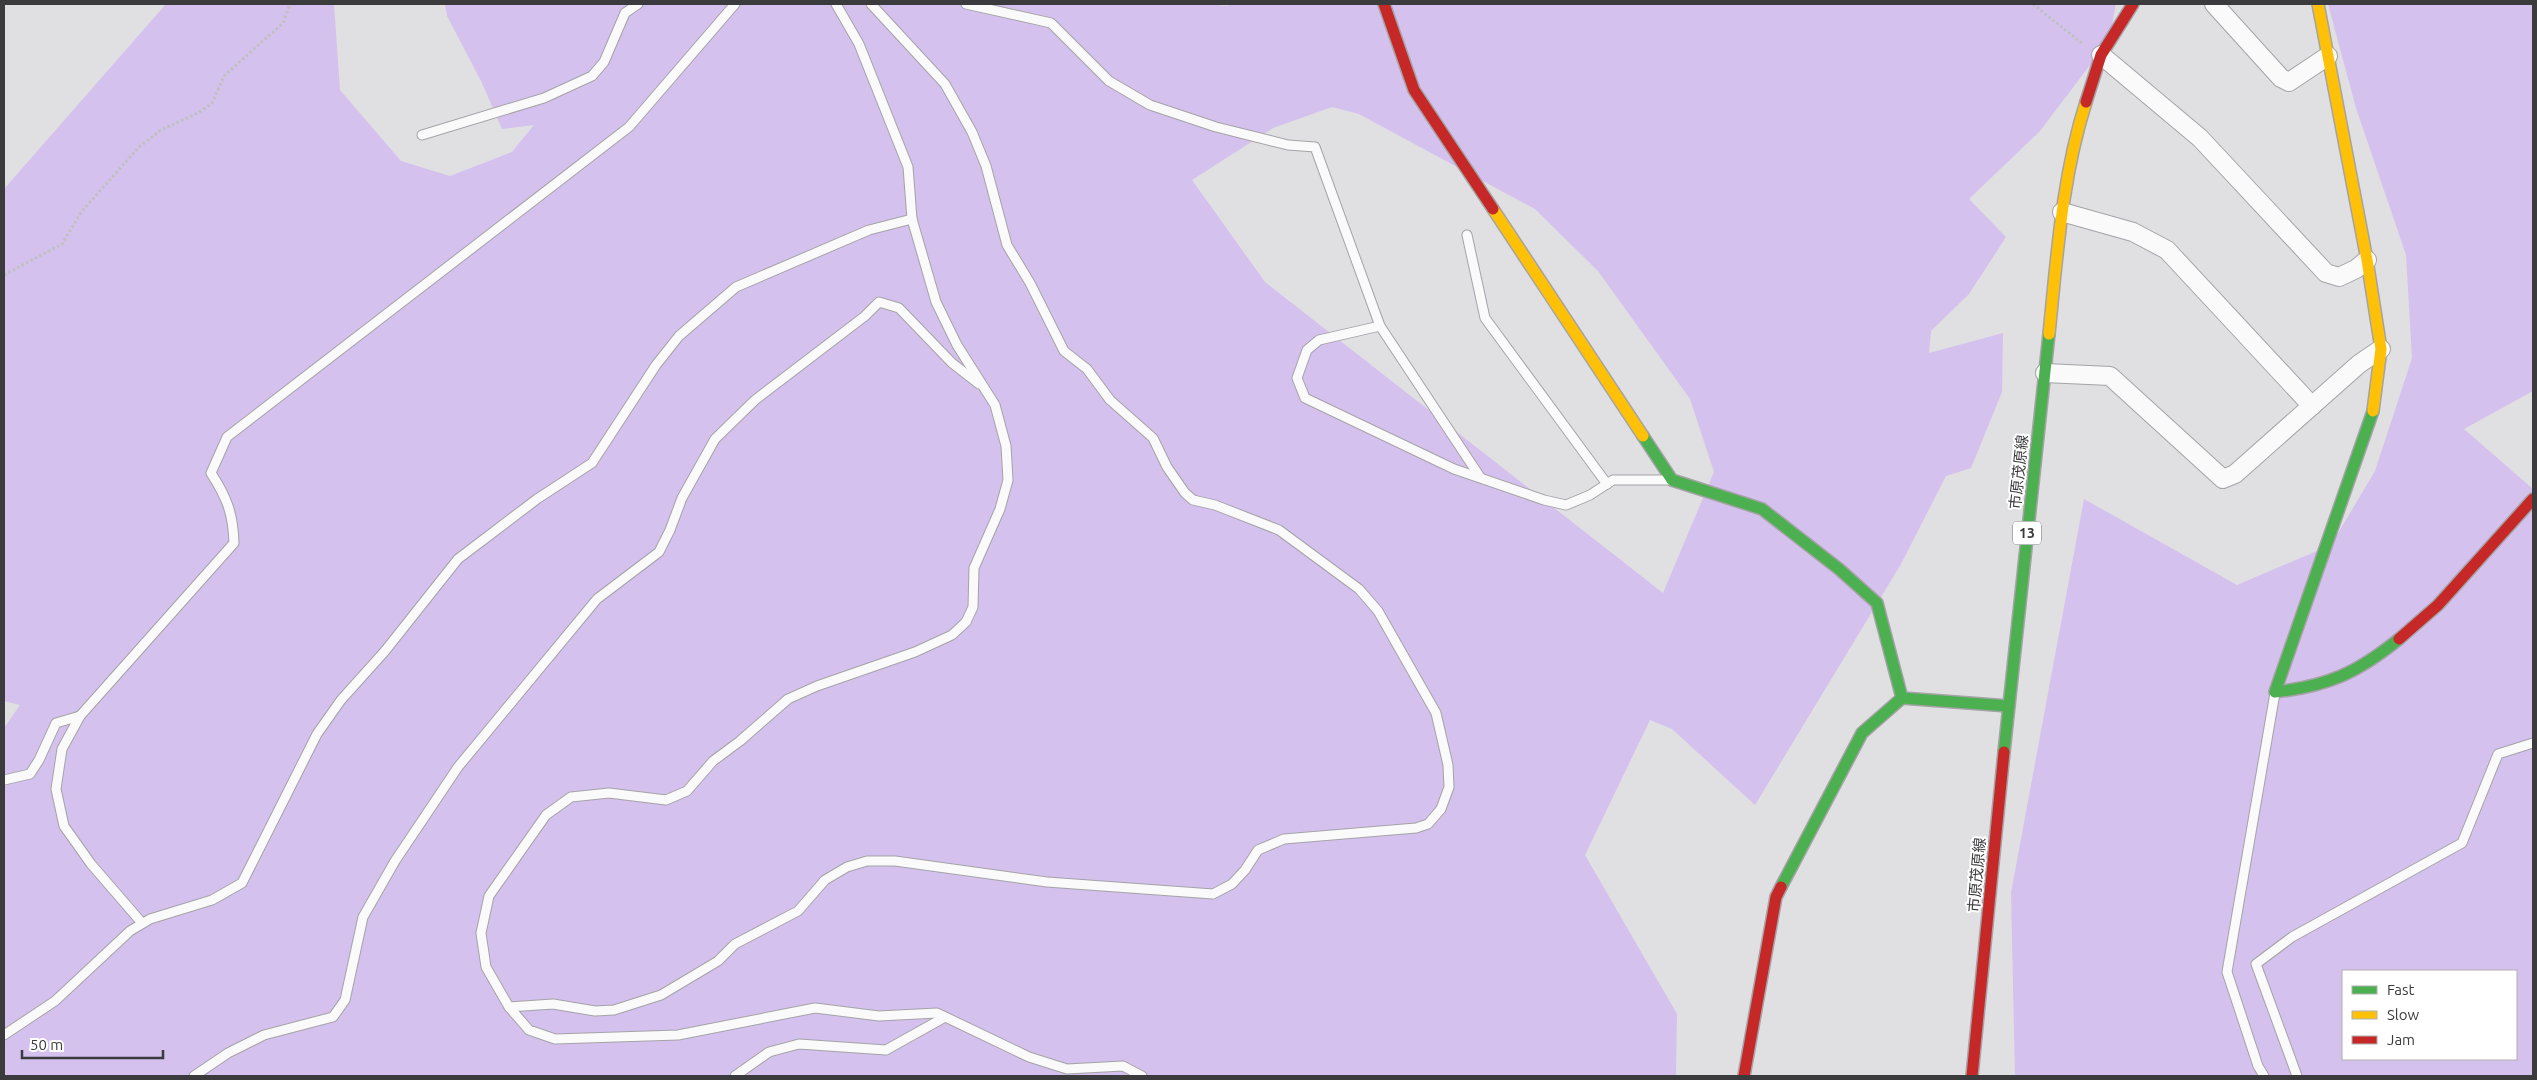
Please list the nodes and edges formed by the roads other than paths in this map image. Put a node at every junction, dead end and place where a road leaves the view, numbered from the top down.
1 (638, 4) edge
2 (735, 4) edge
3 (836, 4) edge
4 (871, 4) edge
5 (966, 4) edge
6 (1384, 4) edge
7 (2133, 4) edge
8 (2214, 4) edge
9 (2318, 4) edge
10 (2101, 55) junction
11 (2328, 56) junction
12 (422, 135) dead end
13 (2062, 212) junction
14 (912, 219) junction
15 (1467, 235) dead end
16 (2367, 260) junction
17 (1380, 326) junction
18 (2381, 349) junction
19 (2045, 373) junction
20 (985, 389) junction
21 (2312, 406) junction
22 (1480, 478) junction
23 (1672, 480) junction
24 (1607, 484) junction
25 (2533, 499) edge
26 (2275, 692) junction
27 (1902, 698) junction
28 (2008, 706) junction
29 (80, 716) junction
30 (2533, 743) edge
31 (4, 780) edge
32 (142, 923) junction
33 (509, 1007) junction
34 (945, 1017) junction
35 (4, 1035) edge
36 (194, 1076) edge
37 (735, 1076) edge
38 (1142, 1076) edge
39 (1744, 1076) edge
40 (1972, 1076) edge
41 (2264, 1076) edge
42 (2297, 1076) edge

1 - 12 lane
2 - 29 lane
3 - 14 lane
4 - 33 lane
5 - 17 lane
6 - 23 street
7 - 10 street, 市原茂原線 / 13
8 - 11 street
9 - 11 street
10 - 13 street, 市原茂原線 / 13
10 - 16 street
11 - 16 street
13 - 19 street, 市原茂原線 / 13
13 - 21 street
14 - 20 lane
14 - 32 lane
15 - 24 lane
16 - 18 street
17 - 22 lane
17 - 22 lane
18 - 21 street
18 - 26 street
19 - 21 street
19 - 28 street, 市原茂原線 / 13
20 - 33 lane
20 - 36 lane
22 - 24 lane
23 - 24 lane
23 - 27 street
25 - 26 street
26 - 41 lane
27 - 28 street
27 - 39 street
28 - 40 street, 市原茂原線 / 13
29 - 31 lane
29 - 32 lane
30 - 42 lane
32 - 35 lane
33 - 34 lane
34 - 37 lane
34 - 38 lane

